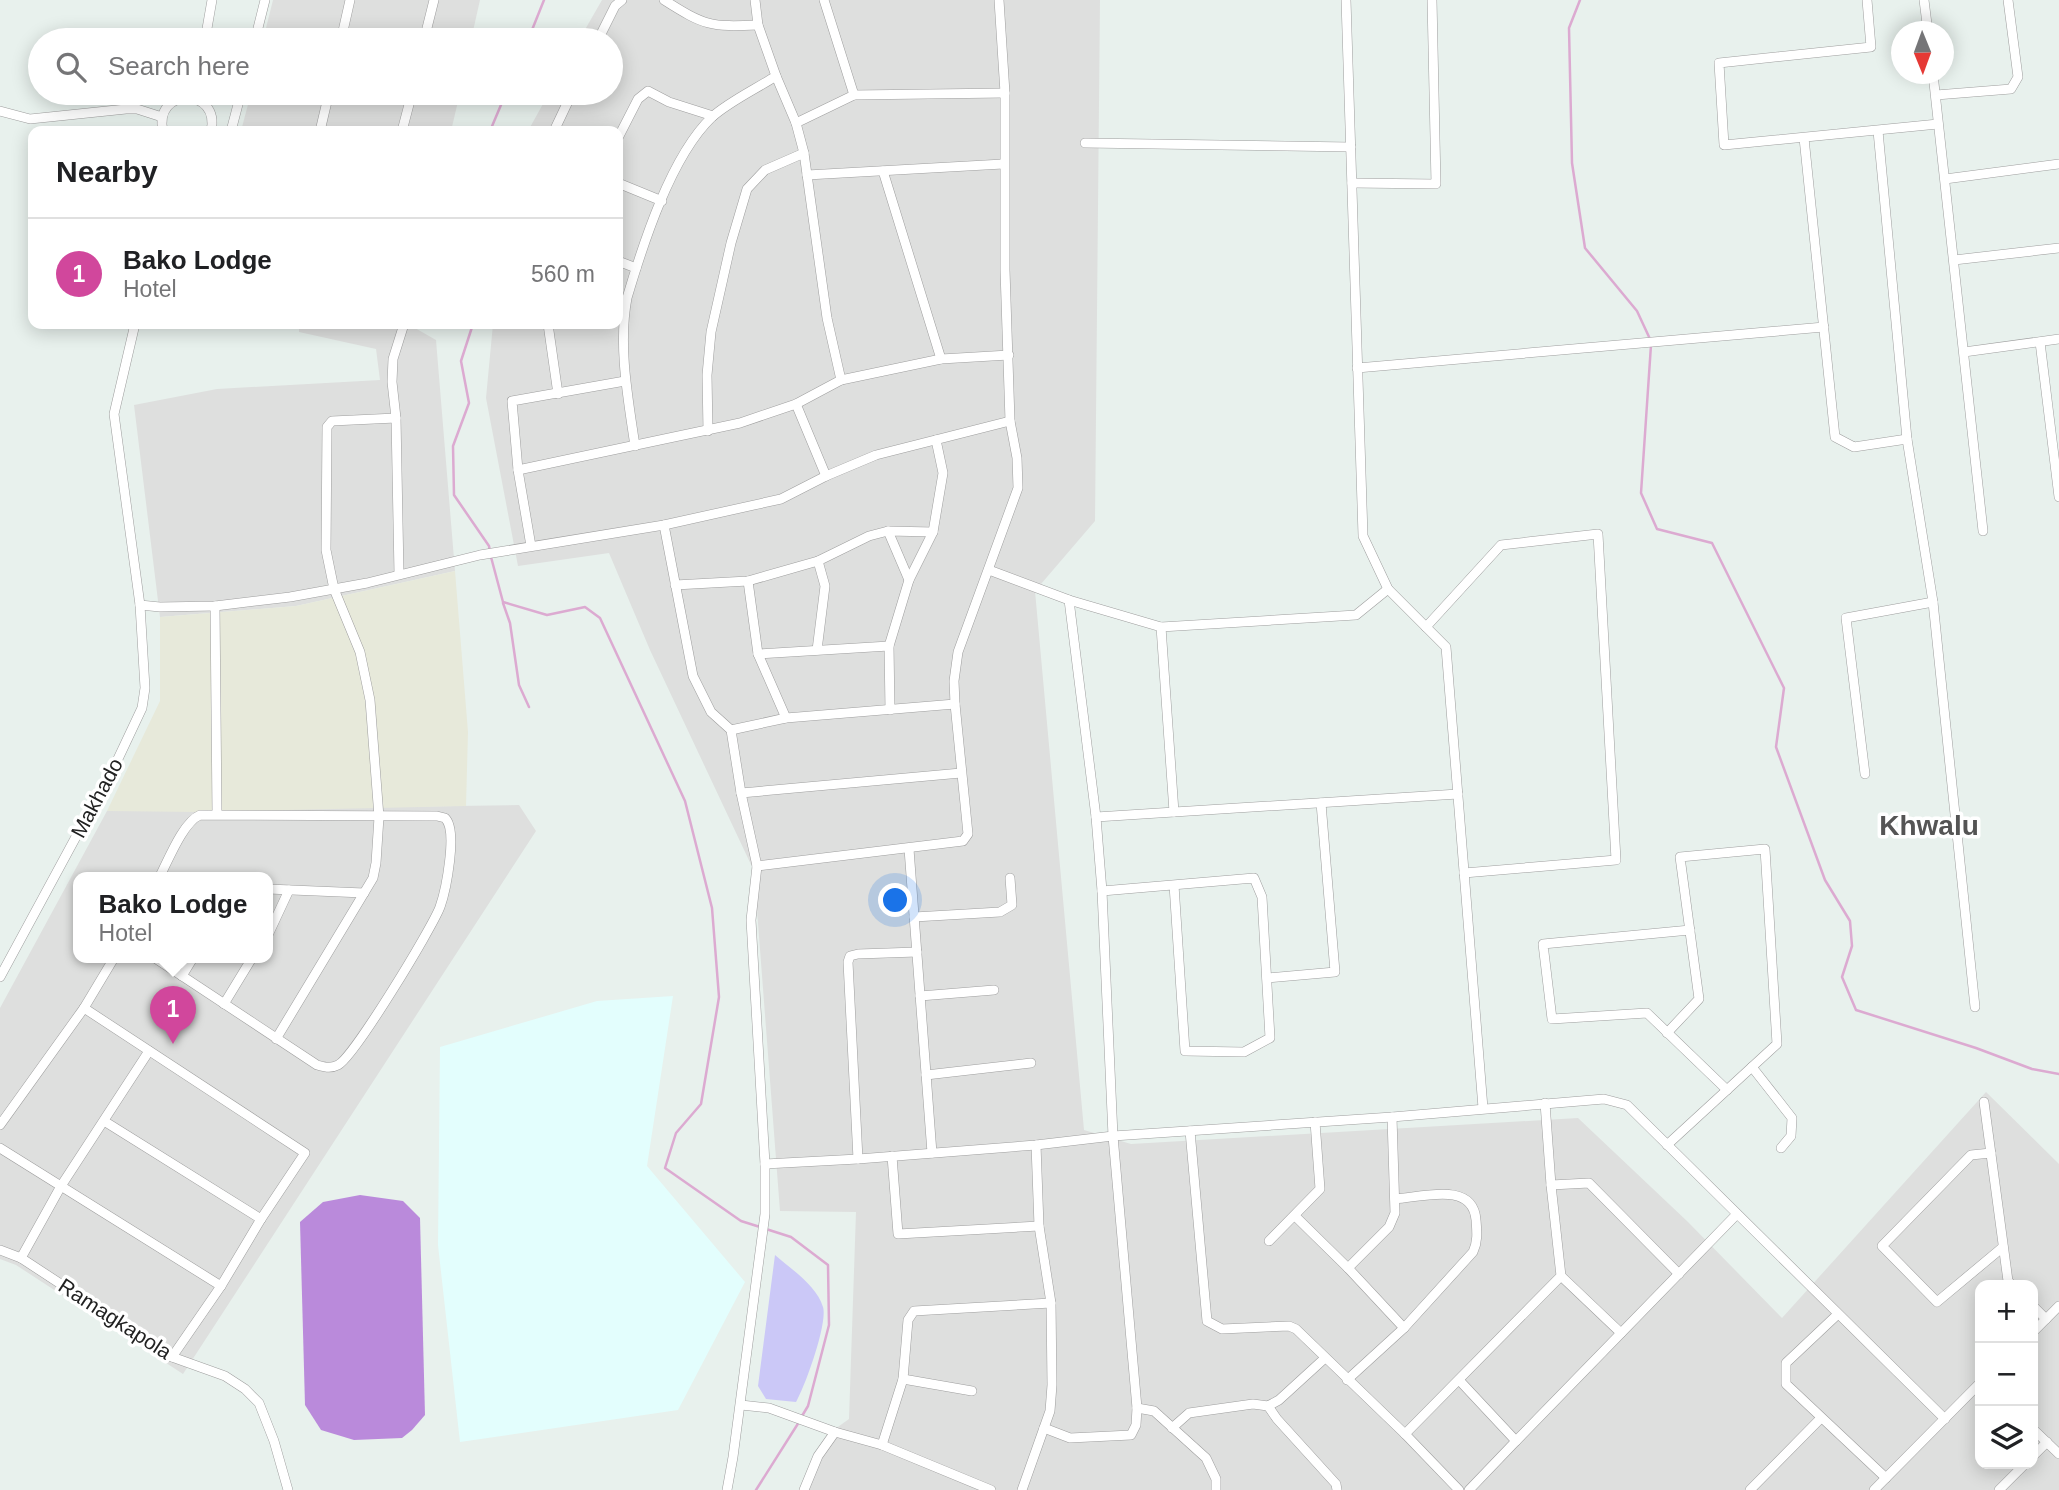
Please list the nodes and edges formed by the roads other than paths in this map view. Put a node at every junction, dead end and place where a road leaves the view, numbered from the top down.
1 (212, 0) edge
2 (265, 0) edge
3 (350, 0) edge
4 (434, 0) edge
5 (622, 0) edge
6 (664, 0) edge
7 (755, 0) edge
8 (824, 0) edge
9 (999, 0) edge
10 (1346, 0) edge
11 (1432, 0) edge
12 (1867, 0) edge
13 (1924, 0) edge
14 (2008, 0) edge
15 (1927, 21) edge
16 (758, 24) junction
17 (207, 28) edge
18 (258, 28) edge
19 (344, 28) edge
20 (428, 28) edge
21 (604, 28) edge
22 (776, 76) junction
23 (1934, 84) edge
24 (1005, 93) junction
25 (854, 95) junction
26 (1936, 95) junction
27 (170, 105) edge
28 (205, 105) edge
29 (238, 105) edge
30 (326, 105) edge
31 (409, 105) edge
32 (566, 105) edge
33 (0, 111) edge
34 (713, 116) junction
35 (162, 117) junction
36 (796, 123) junction
37 (1938, 124) junction
38 (163, 126) edge
39 (213, 126) edge
40 (232, 126) edge
41 (321, 126) edge
42 (403, 126) edge
43 (556, 126) edge
44 (623, 128) edge
45 (1878, 131) junction
46 (1804, 138) junction
47 (1086, 143) dead end
48 (1350, 147) junction
49 (804, 153) junction
50 (2059, 163) edge
51 (1003, 164) junction
52 (883, 171) junction
53 (807, 175) junction
54 (1945, 179) junction
55 (1352, 183) junction
56 (623, 185) edge
57 (662, 201) junction
58 (2059, 248) edge
59 (1954, 260) junction
60 (623, 263) edge
61 (636, 268) junction
62 (1824, 327) junction
63 (134, 329) edge
64 (402, 329) edge
65 (549, 329) edge
66 (2059, 339) edge
67 (2040, 342) junction
68 (1964, 352) junction
69 (1009, 355) junction
70 (941, 359) junction
71 (1357, 368) junction
72 (841, 380) junction
73 (625, 381) junction
74 (558, 394) junction
75 (796, 404) junction
76 (396, 418) junction
77 (1010, 421) junction
78 (708, 431) junction
79 (1907, 439) junction
80 (936, 440) junction
81 (635, 446) junction
82 (518, 470) junction
83 (825, 476) junction
84 (2059, 497) edge
85 (664, 525) junction
86 (888, 531) junction
87 (1983, 531) dead end
88 (933, 532) junction
89 (531, 546) junction
90 (818, 561) junction
91 (989, 570) junction
92 (399, 575) junction
93 (747, 580) junction
94 (909, 580) junction
95 (675, 585) junction
96 (334, 589) junction
97 (1388, 589) junction
98 (1069, 600) junction
99 (1933, 602) junction
100 (139, 605) junction
101 (215, 606) junction
102 (1161, 627) junction
103 (1426, 627) junction
104 (889, 646) junction
105 (817, 650) junction
106 (758, 654) junction
107 (955, 704) junction
108 (890, 710) junction
109 (786, 718) junction
110 (731, 730) junction
111 (961, 773) junction
112 (1865, 774) dead end
113 (741, 793) junction
114 (1458, 794) junction
115 (1321, 803) junction
116 (1174, 812) junction
117 (217, 813) junction
118 (379, 817) junction
119 (1096, 817) junction
120 (909, 849) junction
121 (757, 866) junction
122 (162, 872) edge
123 (1464, 873) junction
124 (1010, 878) dead end
125 (1174, 885) junction
126 (273, 889) edge
127 (289, 890) junction
128 (1102, 891) junction
129 (364, 893) junction
130 (914, 917) junction
131 (273, 924) edge
132 (1690, 930) junction
133 (917, 952) junction
134 (111, 963) edge
135 (162, 963) edge
136 (190, 963) edge
137 (250, 963) edge
138 (182, 976) junction
139 (0, 977) edge
140 (1267, 978) junction
141 (994, 990) dead end
142 (920, 996) junction
143 (224, 1004) junction
144 (84, 1007) junction
145 (1975, 1007) dead end
146 (1667, 1033) junction
147 (276, 1039) junction
148 (149, 1051) junction
149 (1031, 1063) dead end
150 (1752, 1067) junction
151 (926, 1075) junction
152 (1727, 1090) junction
153 (1984, 1102) dead end
154 (1545, 1103) junction
155 (1483, 1108) junction
156 (1392, 1116) junction
157 (104, 1122) junction
158 (1315, 1122) junction
159 (0, 1125) edge
160 (1190, 1130) junction
161 (1113, 1136) junction
162 (1036, 1145) junction
163 (1667, 1145) junction
164 (0, 1148) edge
165 (1781, 1148) dead end
166 (932, 1153) junction
167 (1991, 1153) junction
168 (892, 1156) junction
169 (858, 1159) junction
170 (765, 1164) junction
171 (1551, 1185) junction
172 (61, 1186) junction
173 (1395, 1199) junction
174 (1737, 1214) junction
175 (1295, 1216) junction
176 (261, 1219) junction
177 (1039, 1226) junction
178 (1269, 1241) dead end
179 (2003, 1247) junction
180 (0, 1250) edge
181 (21, 1258) junction
182 (1348, 1268) junction
183 (1679, 1274) junction
184 (1561, 1276) junction
185 (2008, 1280) edge
186 (221, 1286) junction
187 (1051, 1303) junction
188 (2059, 1306) edge
189 (2038, 1311) edge
190 (1838, 1314) junction
191 (2046, 1319) junction
192 (2038, 1327) edge
193 (1404, 1328) junction
194 (1621, 1333) junction
195 (172, 1357) junction
196 (1325, 1358) junction
197 (903, 1380) junction
198 (1347, 1380) junction
199 (1460, 1380) junction
200 (1975, 1389) edge
201 (972, 1391) dead end
202 (741, 1405) junction
203 (1268, 1406) junction
204 (1137, 1408) junction
205 (1821, 1418) junction
206 (1945, 1419) junction
207 (1044, 1428) junction
208 (1172, 1428) junction
209 (835, 1432) junction
210 (1405, 1434) junction
211 (2038, 1434) edge
212 (1516, 1441) junction
213 (2046, 1442) junction
214 (882, 1444) junction
215 (2038, 1451) edge
216 (2059, 1454) edge
217 (2020, 1469) edge
218 (1886, 1478) junction
219 (288, 1490) edge
220 (727, 1490) edge
221 (804, 1490) edge
222 (991, 1490) edge
223 (1022, 1490) edge
224 (1216, 1490) edge
225 (1337, 1490) edge
226 (1459, 1490) edge
227 (1469, 1490) edge
228 (1750, 1490) edge
229 (1874, 1490) edge
230 (1999, 1490) edge

1 - 17 street
2 - 18 street
3 - 19 street
4 - 20 street
5 - 21 street
6 - 16 street
7 - 16 street
8 - 25 street
9 - 24 street
10 - 48 street
11 - 55 street
12 - 46 street
13 - 15 street
14 - 26 street
16 - 22 street
22 - 34 street
22 - 36 street
23 - 26 street
24 - 25 street
24 - 51 street
25 - 36 street
26 - 37 street
27 - 35 street
28 - 39 street
29 - 40 street
30 - 41 street
31 - 42 street
32 - 43 street
33 - 35 street
34 - 44 street
34 - 57 street
35 - 38 street
36 - 49 street
37 - 45 street
37 - 54 street
45 - 46 street
45 - 79 street
46 - 62 street
47 - 48 street
48 - 55 street
49 - 53 street
49 - 78 street
50 - 54 street
51 - 52 street
51 - 69 street
52 - 53 street
52 - 70 street
53 - 72 street
54 - 59 street
55 - 71 street
56 - 57 street
57 - 61 street
58 - 59 street
59 - 68 street
60 - 61 street
61 - 73 street
62 - 71 street
62 - 79 street
63 - 100 street, Makhado
64 - 76 street
65 - 74 street
66 - 67 street
67 - 68 street
67 - 84 street
68 - 87 street
69 - 70 street
69 - 77 street
70 - 72 street
71 - 97 street
72 - 75 street
73 - 74 street
73 - 81 street
74 - 82 street
75 - 78 street
75 - 83 street
76 - 92 street
76 - 96 street
77 - 80 street
77 - 91 street
78 - 81 street
79 - 99 street
80 - 83 street
80 - 88 street
81 - 82 street
82 - 89 street
83 - 85 street
85 - 89 street
85 - 95 street
86 - 88 street
86 - 90 street
86 - 94 street
88 - 94 street
89 - 92 street
90 - 93 street
90 - 105 street
91 - 98 street
91 - 107 street
92 - 96 street
93 - 95 street
93 - 106 street
94 - 104 street
95 - 110 street
96 - 101 street
96 - 118 street
97 - 102 street
97 - 103 street
98 - 102 street
98 - 119 street
99 - 112 street
99 - 145 street
100 - 101 street
100 - 139 street, Makhado
101 - 117 street
102 - 116 street
103 - 114 street
103 - 123 street
104 - 105 street
104 - 108 street
105 - 106 street
106 - 109 street
107 - 108 street
107 - 111 street
108 - 109 street
109 - 110 street
110 - 113 street
111 - 113 street
111 - 120 street
113 - 121 street
114 - 115 street
114 - 123 street
115 - 116 street
115 - 140 street
116 - 119 street
117 - 118 street
117 - 122 street
118 - 129 street
118 - 147 street
119 - 128 street
120 - 121 street
120 - 130 street
121 - 170 street
123 - 155 street
124 - 130 street
125 - 128 street
125 - 140 street
125 - 140 street
126 - 127 street
127 - 129 street
127 - 131 street
128 - 161 street
129 - 147 street
130 - 133 street
132 - 146 street
132 - 146 street
132 - 150 street
133 - 142 street
133 - 169 street
134 - 144 street
135 - 138 street
136 - 138 street
137 - 143 street
138 - 143 street
141 - 142 street
142 - 151 street
143 - 147 street
144 - 148 street
144 - 159 street
146 - 152 street
148 - 157 street
148 - 176 street
149 - 151 street
150 - 152 street
150 - 165 street
151 - 166 street
152 - 163 street
153 - 167 street
154 - 155 street
154 - 163 street
154 - 171 street
155 - 156 street
156 - 158 street
156 - 173 street
157 - 172 street
157 - 176 street
158 - 160 street
158 - 175 street
160 - 161 street
160 - 196 street
161 - 162 street
161 - 204 street
162 - 166 street
162 - 177 street
163 - 174 street
164 - 172 street
166 - 168 street
167 - 179 street
167 - 179 street
168 - 169 street
168 - 177 street
169 - 170 street
170 - 202 street
171 - 183 street
171 - 184 street
172 - 181 street
172 - 186 street
173 - 182 street
173 - 193 street
174 - 183 street
174 - 190 street
175 - 178 street
175 - 182 street
176 - 186 street
177 - 187 street
179 - 185 street
180 - 181 street, Ramagkapola
181 - 195 street, Ramagkapola
182 - 193 street
183 - 194 street
184 - 194 street
184 - 199 street
186 - 195 street
187 - 197 street
187 - 207 street
188 - 191 street
189 - 191 street
190 - 205 street
190 - 206 street
191 - 192 street
193 - 198 street
194 - 212 street
195 - 219 street, Ramagkapola
196 - 198 street
196 - 203 street
197 - 201 street
197 - 214 street
198 - 210 street
199 - 210 street
199 - 212 street
200 - 206 street
202 - 209 street
202 - 220 street
203 - 208 street
203 - 225 street
204 - 207 street
204 - 208 street
205 - 218 street
205 - 228 street
206 - 218 street
207 - 223 street
208 - 224 street
209 - 214 street
209 - 221 street
210 - 226 street
211 - 213 street
212 - 227 street
213 - 215 street
213 - 216 street
214 - 222 street
217 - 230 street
218 - 229 street

